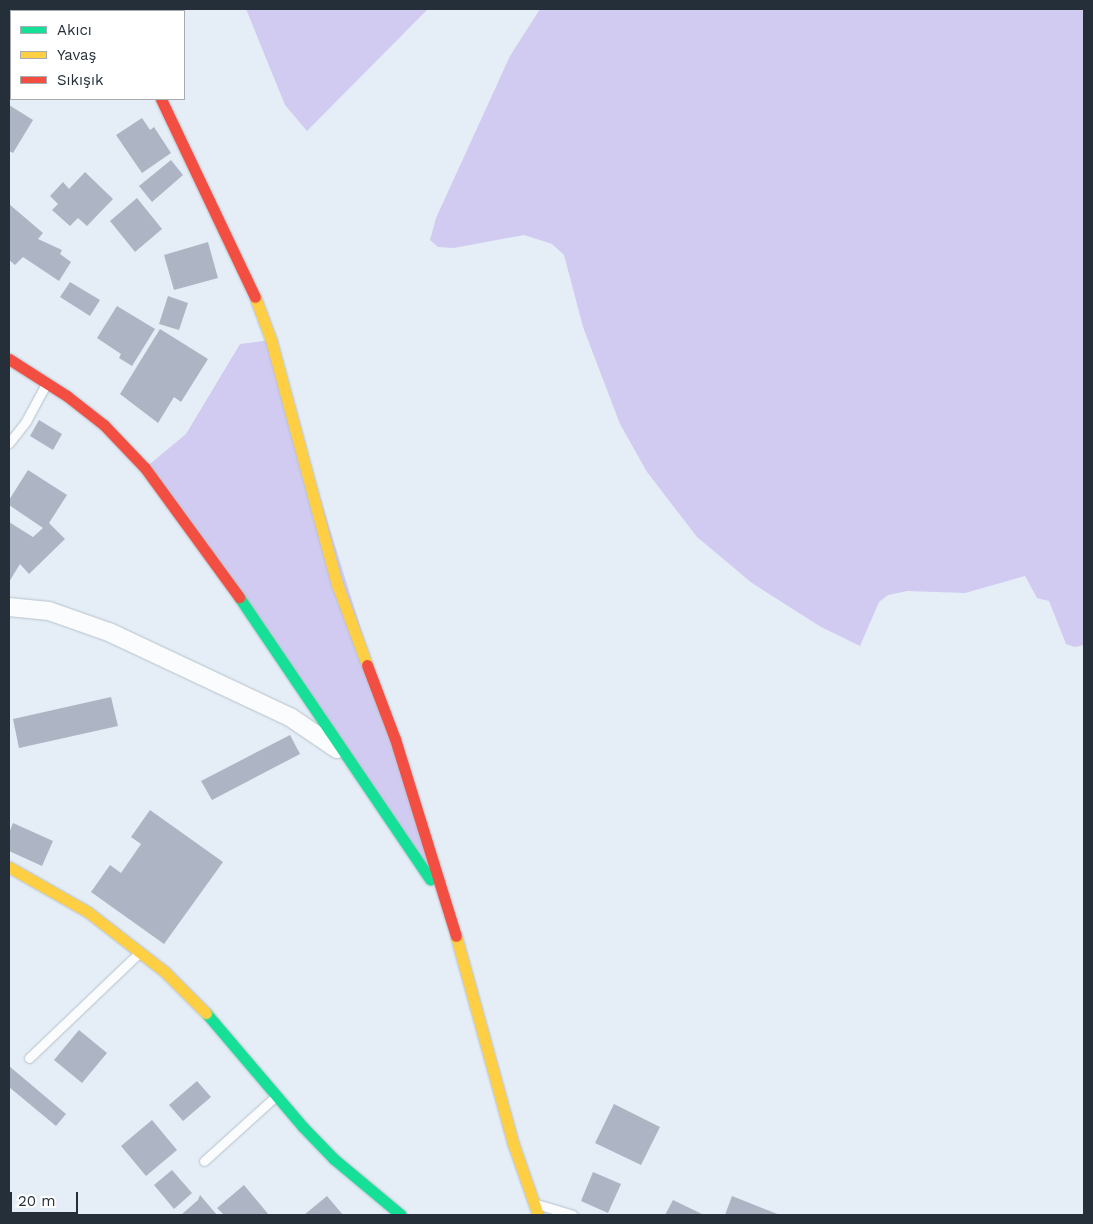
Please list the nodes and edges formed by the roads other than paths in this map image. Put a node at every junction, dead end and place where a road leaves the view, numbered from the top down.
1 (161, 100) edge
2 (9, 360) edge
3 (47, 383) junction
4 (9, 443) edge
5 (9, 607) edge
6 (343, 753) junction
7 (9, 867) edge
8 (445, 900) junction
9 (140, 951) junction
10 (29, 1058) dead end
11 (277, 1096) junction
12 (204, 1161) dead end
13 (534, 1203) junction
14 (401, 1215) edge
15 (538, 1215) edge
16 (572, 1215) edge

1 - 8 street
2 - 3 street
3 - 4 lane
3 - 6 street
5 - 6 street
6 - 8 street
7 - 9 street
8 - 13 street
9 - 10 lane
9 - 11 street
11 - 12 lane
11 - 14 street
13 - 15 street
13 - 16 lane

